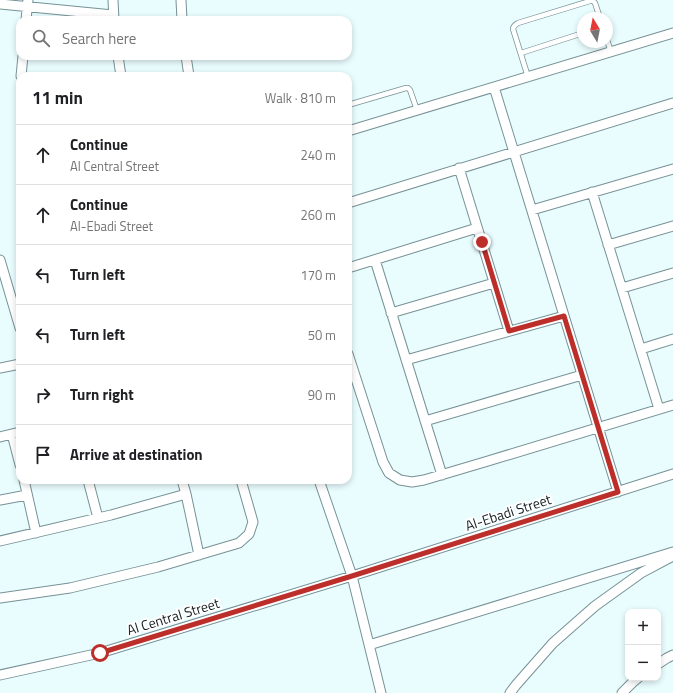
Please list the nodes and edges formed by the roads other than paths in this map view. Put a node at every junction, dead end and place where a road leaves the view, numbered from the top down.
1 (113, 0) edge
2 (181, 0) edge
3 (0, 4) edge
4 (27, 4) edge
5 (598, 12) edge
6 (26, 16) edge
7 (101, 16) edge
8 (113, 16) edge
9 (182, 16) edge
10 (673, 33) edge
11 (577, 35) edge
12 (610, 48) edge
13 (611, 52) junction
14 (521, 53) junction
15 (22, 60) edge
16 (119, 60) edge
17 (187, 60) edge
18 (21, 72) edge
19 (120, 72) edge
20 (188, 72) edge
21 (528, 77) junction
22 (494, 87) junction
23 (673, 103) edge
24 (352, 105) edge
25 (417, 110) junction
26 (352, 130) edge
27 (514, 151) junction
28 (459, 168) junction
29 (673, 169) edge
30 (592, 192) junction
31 (352, 202) edge
32 (532, 210) junction
33 (673, 226) edge
34 (477, 228) junction
35 (608, 245) junction
36 (0, 260) edge
37 (375, 260) junction
38 (352, 267) edge
39 (2, 273) edge
40 (673, 273) edge
41 (494, 283) junction
42 (622, 288) junction
43 (16, 301) edge
44 (391, 313) junction
45 (564, 316) junction
46 (509, 331) junction
47 (673, 339) edge
48 (641, 349) junction
49 (406, 360) junction
50 (16, 365) edge
51 (352, 366) edge
52 (0, 368) edge
53 (582, 375) junction
54 (673, 405) edge
55 (659, 409) junction
56 (425, 421) junction
57 (598, 428) junction
58 (16, 433) edge
59 (0, 437) edge
60 (673, 474) edge
61 (442, 475) junction
62 (25, 484) edge
63 (89, 484) edge
64 (183, 484) edge
65 (242, 484) edge
66 (320, 484) edge
67 (618, 492) junction
68 (186, 494) junction
69 (27, 495) junction
70 (0, 500) edge
71 (98, 518) junction
72 (36, 533) junction
73 (0, 541) edge
74 (673, 552) edge
75 (199, 555) junction
76 (673, 556) edge
77 (352, 576) junction
78 (0, 598) edge
79 (369, 645) junction
80 (673, 655) edge
81 (661, 662) edge
82 (0, 675) edge
83 (635, 681) edge
84 (636, 681) edge
85 (381, 693) edge
86 (510, 693) edge
87 (622, 693) edge
88 (631, 693) edge

1 - 8 street
2 - 9 street
3 - 4 street
4 - 6 street
4 - 7 street
5 - 14 lane
10 - 13 street
11 - 14 lane
12 - 13 lane
13 - 21 street
14 - 21 lane
15 - 18 street
16 - 19 street
17 - 20 street
21 - 22 street
22 - 25 street
22 - 27 street
23 - 27 street
24 - 25 lane
25 - 26 street
27 - 28 street
27 - 32 street
28 - 31 street
28 - 34 street
29 - 30 street
30 - 32 street
30 - 35 street
32 - 45 street
33 - 35 street
34 - 37 street
34 - 41 street
35 - 42 street
36 - 39 street
37 - 38 street
37 - 44 street
39 - 43 street
40 - 42 street
41 - 44 street
41 - 46 street
42 - 48 street
44 - 49 street
45 - 46 street
45 - 53 street
46 - 49 street
47 - 48 street
48 - 55 street
49 - 56 street
50 - 52 street
51 - 61 street
53 - 56 street
53 - 57 street
54 - 55 street
55 - 57 street
56 - 61 street
57 - 61 street
57 - 67 street
58 - 59 street
60 - 67 street, Al-Ebadi Street
62 - 69 street
63 - 71 street
64 - 68 street
65 - 75 street
66 - 77 street
67 - 77 street, Al-Ebadi Street
68 - 71 street
68 - 75 street
69 - 70 street
69 - 72 street
71 - 72 street
72 - 73 street
74 - 79 street
75 - 78 street
76 - 86 street
77 - 79 street
77 - 82 street, Al Central Street
79 - 85 street
80 - 81 street
83 - 87 street
84 - 88 street

